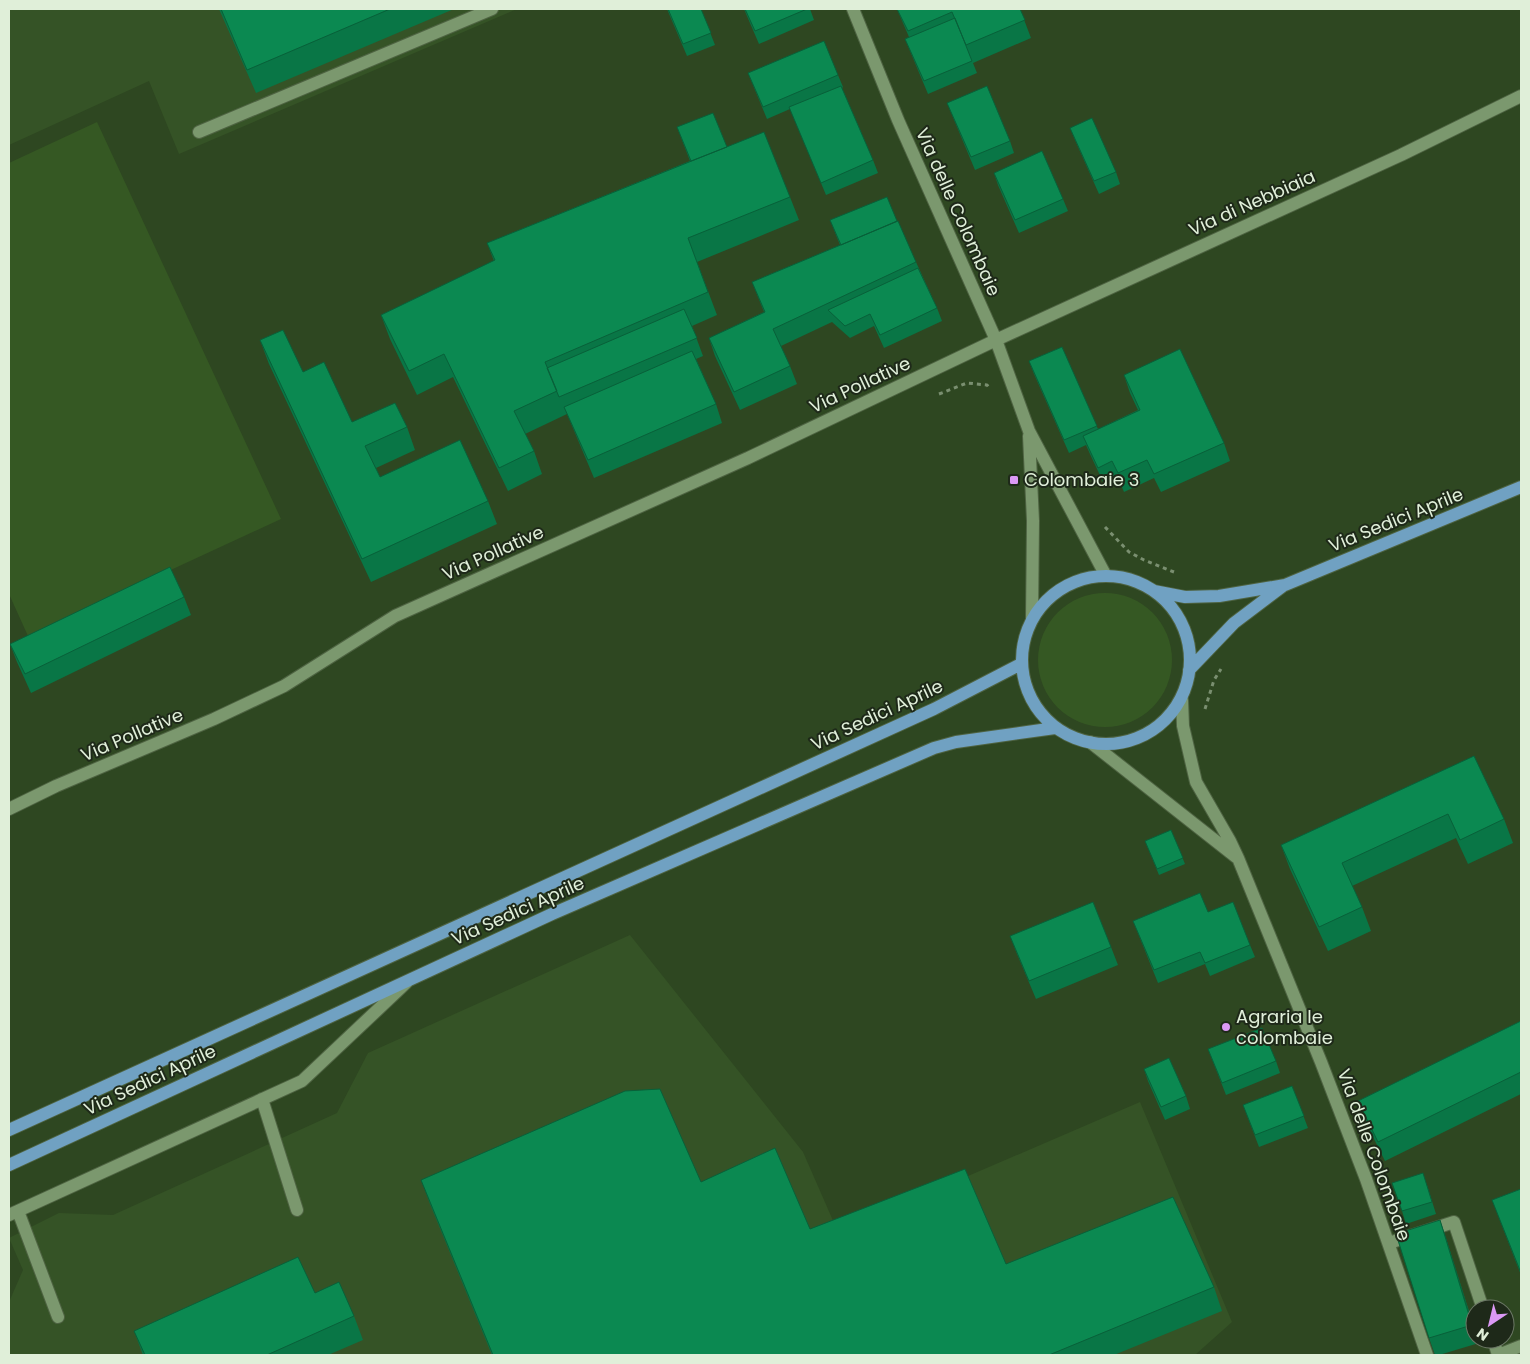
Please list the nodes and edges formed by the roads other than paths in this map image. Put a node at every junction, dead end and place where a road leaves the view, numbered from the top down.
1 (492, 9) edge
2 (853, 9) edge
3 (1521, 96) edge
4 (199, 132) dead end
5 (996, 340) junction
6 (1029, 431) junction
7 (1521, 487) edge
8 (1106, 576) junction
9 (1285, 585) junction
10 (1154, 591) junction
11 (1032, 618) junction
12 (1021, 664) junction
13 (1189, 670) junction
14 (1182, 700) junction
15 (1055, 728) junction
16 (1090, 742) junction
17 (9, 809) edge
18 (1238, 858) junction
19 (409, 980) junction
20 (262, 1099) junction
21 (9, 1130) edge
22 (9, 1165) edge
23 (297, 1210) dead end
24 (13, 1213) edge
25 (1388, 1243) junction
26 (1480, 1299) edge
27 (58, 1317) dead end
28 (1496, 1349) edge
29 (1513, 1349) edge
30 (1427, 1355) edge

1 - 4 street
2 - 5 street, Via delle Colombaie
3 - 5 street, Via di Nebbiaia
5 - 6 street, Via delle Colombaie
5 - 17 street, Via Pollative
6 - 8 street, Via delle Colombaie
6 - 11 street, Via delle Colombaie
7 - 9 main road, Via Sedici Aprile
8 - 10 main road, Via Sedici Aprile
8 - 11 main road, Via Sedici Aprile
9 - 10 main road
9 - 13 main road
10 - 13 main road, Via Sedici Aprile
11 - 12 main road, Via Sedici Aprile
12 - 15 main road, Via Sedici Aprile
12 - 21 main road, Via Sedici Aprile
13 - 14 main road, Via Sedici Aprile
14 - 16 main road, Via Sedici Aprile
14 - 18 street, Via delle Colombaie
15 - 16 main road, Via Sedici Aprile
15 - 19 main road, Via Sedici Aprile
16 - 18 street, Via delle Colombaie
18 - 25 street, Via delle Colombaie
19 - 20 street
19 - 22 main road, Via Sedici Aprile
20 - 23 street
20 - 24 street
24 - 27 street
25 - 26 street
25 - 30 street, Via delle Colombaie
28 - 29 street

